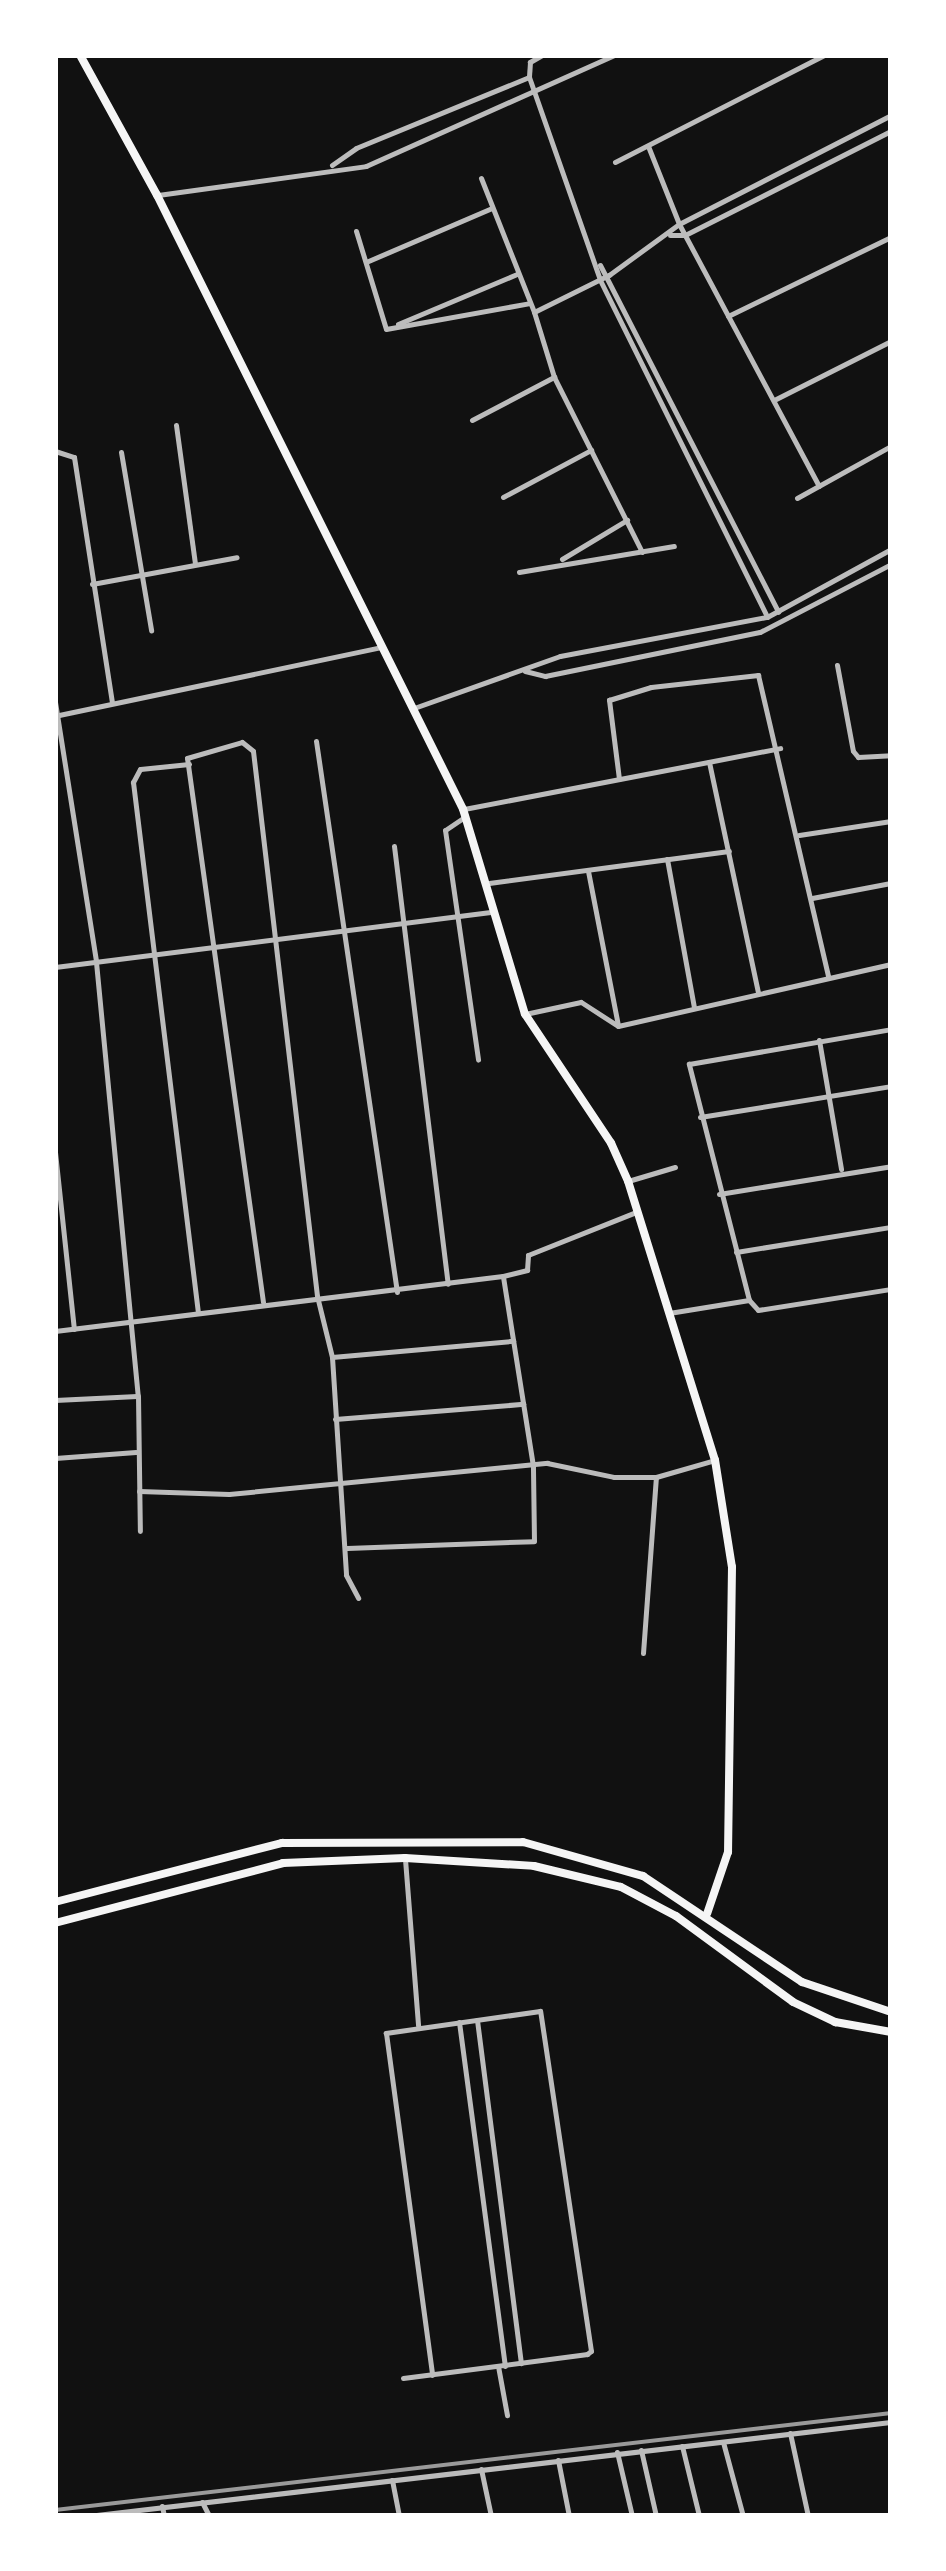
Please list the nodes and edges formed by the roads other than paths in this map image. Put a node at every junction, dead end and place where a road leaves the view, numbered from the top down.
1 (80, 55) edge
2 (542, 55) edge
3 (614, 55) edge
4 (824, 55) edge
5 (529, 77) junction
6 (537, 95) junction
7 (891, 115) edge
8 (891, 131) edge
9 (648, 146) junction
10 (615, 162) dead end
11 (330, 167) junction
12 (480, 178) dead end
13 (157, 196) junction
14 (493, 208) junction
15 (679, 224) junction
16 (356, 231) dead end
17 (670, 235) junction
18 (685, 235) junction
19 (891, 236) edge
20 (366, 262) junction
21 (600, 265) junction
22 (519, 274) junction
23 (609, 275) junction
24 (600, 280) junction
25 (530, 303) junction
26 (534, 312) junction
27 (728, 316) junction
28 (386, 329) junction
29 (891, 341) edge
30 (554, 377) junction
31 (774, 400) junction
32 (472, 420) dead end
33 (176, 425) dead end
34 (891, 446) edge
35 (55, 450) edge
36 (592, 450) junction
37 (121, 452) dead end
38 (819, 486) junction
39 (503, 497) dead end
40 (798, 498) dead end
41 (627, 520) junction
42 (674, 546) dead end
43 (891, 549) edge
44 (642, 552) junction
45 (237, 557) dead end
46 (560, 561) junction
47 (196, 564) junction
48 (891, 564) edge
49 (519, 572) dead end
50 (140, 575) junction
51 (92, 584) junction
52 (778, 612) junction
53 (768, 617) junction
54 (152, 630) dead end
55 (680, 635) junction
56 (384, 646) junction
57 (680, 648) junction
58 (837, 665) dead end
59 (526, 671) junction
60 (55, 702) edge
61 (112, 702) junction
62 (414, 708) junction
63 (56, 715) edge
64 (316, 740) dead end
65 (780, 748) junction
66 (891, 755) edge
67 (709, 762) junction
68 (189, 764) junction
69 (620, 779) junction
70 (465, 813) junction
71 (891, 821) edge
72 (800, 836) junction
73 (394, 846) dead end
74 (729, 851) junction
75 (667, 859) junction
76 (588, 872) junction
77 (489, 883) junction
78 (891, 883) edge
79 (812, 898) junction
80 (496, 912) junction
81 (460, 916) junction
82 (403, 922) junction
83 (346, 929) junction
84 (276, 937) junction
85 (215, 944) junction
86 (155, 951) junction
87 (96, 962) junction
88 (891, 964) edge
89 (55, 967) edge
90 (828, 976) junction
91 (758, 993) junction
92 (694, 1008) junction
93 (524, 1014) junction
94 (618, 1026) junction
95 (891, 1030) edge
96 (820, 1040) junction
97 (478, 1060) dead end
98 (891, 1086) edge
99 (825, 1097) junction
100 (700, 1117) junction
101 (55, 1152) edge
102 (675, 1166) dead end
103 (891, 1166) edge
104 (841, 1170) junction
105 (628, 1181) junction
106 (719, 1194) junction
107 (636, 1212) junction
108 (891, 1227) edge
109 (736, 1252) junction
110 (503, 1276) junction
111 (448, 1285) junction
112 (891, 1289) edge
113 (397, 1292) junction
114 (317, 1296) junction
115 (748, 1300) junction
116 (264, 1302) junction
117 (198, 1313) junction
118 (670, 1313) junction
119 (129, 1324) junction
120 (74, 1329) junction
121 (55, 1331) edge
122 (513, 1341) junction
123 (332, 1357) junction
124 (138, 1396) junction
125 (55, 1400) edge
126 (523, 1404) junction
127 (335, 1419) junction
128 (136, 1452) junction
129 (55, 1458) edge
130 (715, 1460) junction
131 (532, 1466) junction
132 (656, 1477) junction
133 (338, 1484) junction
134 (139, 1492) junction
135 (140, 1531) dead end
136 (347, 1548) junction
137 (358, 1598) dead end
138 (643, 1653) dead end
139 (328, 1841) junction
140 (405, 1858) junction
141 (330, 1860) junction
142 (55, 1902) edge
143 (706, 1914) junction
144 (55, 1923) edge
145 (891, 2012) edge
146 (477, 2020) junction
147 (459, 2022) junction
148 (418, 2025) junction
149 (891, 2032) edge
150 (498, 2181) junction
151 (481, 2184) junction
152 (521, 2363) junction
153 (502, 2366) junction
154 (432, 2374) junction
155 (404, 2378) dead end
156 (507, 2414) dead end
157 (891, 2422) edge
158 (790, 2433) junction
159 (722, 2440) junction
160 (682, 2445) junction
161 (641, 2450) junction
162 (618, 2452) junction
163 (558, 2459) junction
164 (480, 2469) junction
165 (392, 2480) junction
166 (202, 2502) junction
167 (162, 2506) junction
168 (88, 2516) edge
169 (164, 2516) edge
170 (209, 2516) edge
171 (399, 2516) edge
172 (492, 2516) edge
173 (569, 2516) edge
174 (632, 2516) edge
175 (656, 2516) edge
176 (699, 2516) edge
177 (743, 2516) edge
178 (808, 2516) edge

1 - 13 main road
2 - 5 street
3 - 6 street
4 - 9 street
5 - 6 street
5 - 11 street
6 - 11 street
6 - 21 street
7 - 15 street
8 - 18 street
9 - 10 street
9 - 15 street
11 - 13 street
12 - 14 street
13 - 56 main road
14 - 20 street
14 - 22 street
15 - 17 street
15 - 18 street
16 - 20 street
17 - 18 street
17 - 23 street
18 - 27 street
19 - 27 street
20 - 28 street
21 - 23 street
21 - 24 street
22 - 25 street
22 - 28 street
23 - 24 street
23 - 52 street
24 - 26 street
24 - 53 street
25 - 26 street
25 - 28 street
26 - 30 street
27 - 31 street
29 - 31 street
30 - 32 street
30 - 36 street
31 - 38 street
33 - 47 street
34 - 38 street
35 - 51 street
36 - 39 street
36 - 41 street
37 - 50 street
38 - 40 street
41 - 44 street
41 - 46 street
42 - 44 street
43 - 52 street
44 - 46 street
45 - 47 street
46 - 49 street
47 - 50 street
48 - 57 street
50 - 51 street
50 - 54 street
51 - 61 street
52 - 53 street
53 - 55 street
55 - 57 street
55 - 59 street
56 - 61 street
56 - 62 main road
57 - 59 street
58 - 66 street
59 - 62 street
60 - 63 street
61 - 63 street
62 - 70 main road
63 - 87 street
64 - 83 street
65 - 67 street
65 - 69 street
65 - 72 street
67 - 69 street
67 - 74 street
68 - 84 street
68 - 85 street
68 - 86 street
69 - 70 street
70 - 77 main road
70 - 81 street
71 - 72 street
72 - 79 street
73 - 82 street
74 - 75 street
74 - 91 street
75 - 76 street
75 - 92 street
76 - 77 street
76 - 94 street
77 - 80 main road
78 - 79 street
79 - 90 street
80 - 81 street
80 - 93 main road
81 - 82 street
81 - 97 street
82 - 83 street
82 - 111 street
83 - 84 street
83 - 113 street
84 - 85 street
84 - 114 street
85 - 86 street
85 - 116 street
86 - 87 street
86 - 117 street
87 - 89 street
87 - 119 street
88 - 90 street
90 - 91 street
91 - 92 street
92 - 94 street
93 - 94 street
93 - 105 main road
95 - 96 street
96 - 99 street
96 - 100 street
98 - 99 street
99 - 100 street
99 - 104 street
100 - 106 street
101 - 120 street
102 - 105 street
103 - 104 street
104 - 106 street
105 - 107 main road
106 - 109 street
107 - 110 street
107 - 118 main road
108 - 109 street
109 - 115 street
110 - 111 street
110 - 122 street
111 - 113 street
112 - 115 street
113 - 114 street
114 - 116 street
114 - 123 street
115 - 118 street
116 - 117 street
117 - 119 street
118 - 130 main road
119 - 120 street
119 - 124 street
120 - 121 street
122 - 123 street
122 - 126 street
123 - 127 street
124 - 125 street
124 - 128 street
126 - 127 street
126 - 131 street
127 - 133 street
128 - 129 street
128 - 134 street
130 - 132 street
130 - 143 main road
131 - 132 street
131 - 133 street
131 - 136 street
132 - 138 street
133 - 134 street
133 - 136 street
134 - 135 street
136 - 137 street
139 - 141 main road
139 - 142 main road
139 - 143 main road
140 - 141 main road
140 - 148 street
140 - 149 main road
141 - 144 main road
143 - 145 main road
146 - 147 street
146 - 150 street
146 - 152 street
147 - 148 street
147 - 151 street
148 - 154 street
150 - 151 street
150 - 152 street
151 - 153 street
152 - 153 street
153 - 154 street
153 - 156 street
154 - 155 street
157 - 158 street
158 - 159 street
158 - 178 street
159 - 160 street
159 - 177 street
160 - 161 street
160 - 176 street
161 - 162 street
161 - 175 street
162 - 163 street
162 - 174 street
163 - 164 street
163 - 173 street
164 - 165 street
164 - 172 street
165 - 166 street
165 - 171 street
166 - 167 street
166 - 170 street
167 - 168 street
167 - 169 street

